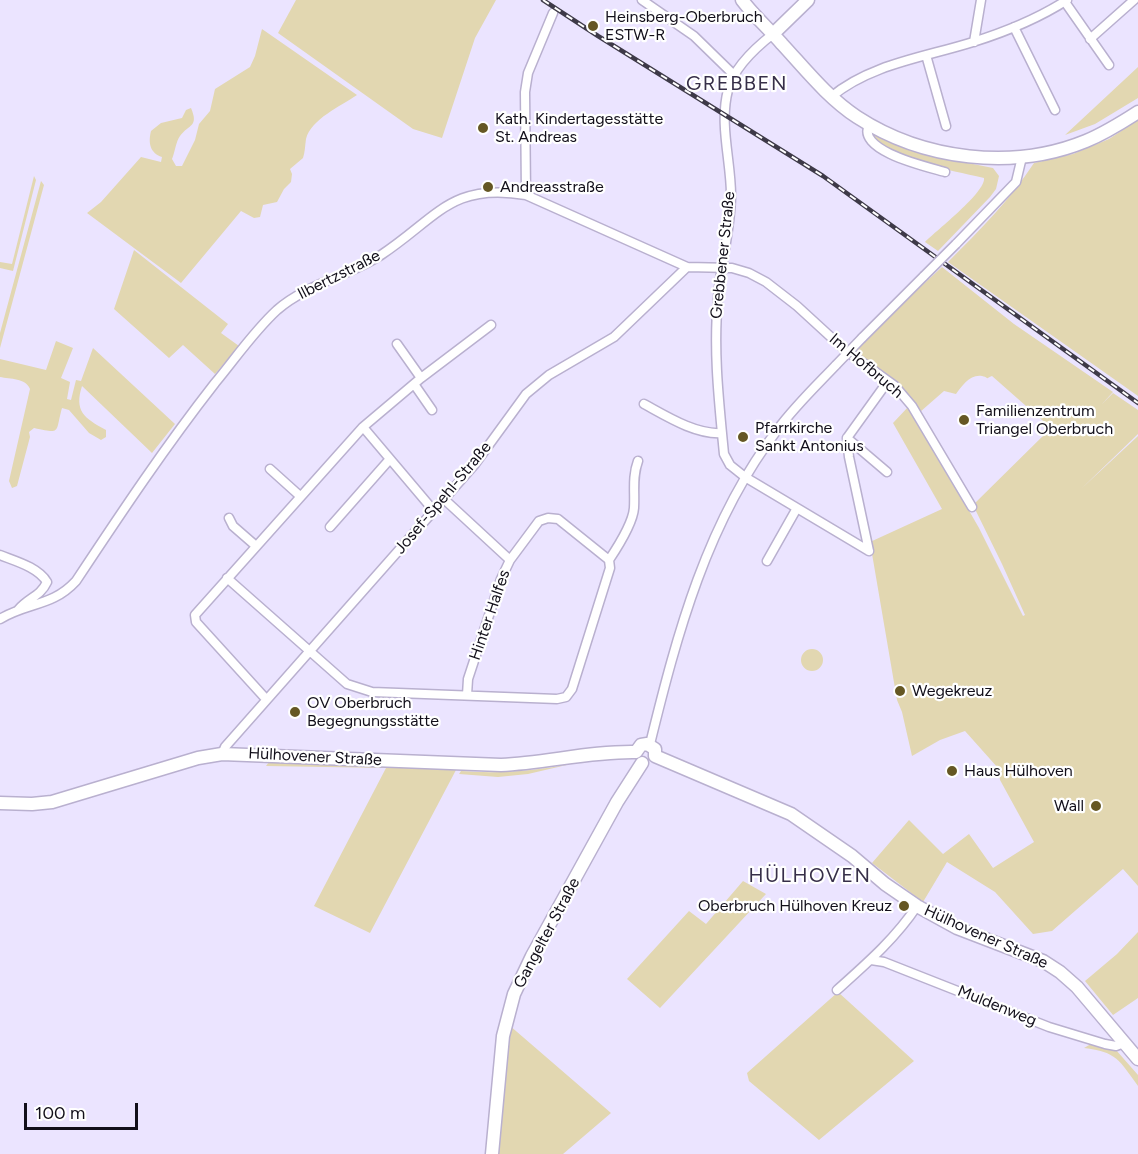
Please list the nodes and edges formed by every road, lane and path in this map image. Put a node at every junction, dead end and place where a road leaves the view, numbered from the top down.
1 (642, 0) edge
2 (742, 0) edge
3 (808, 0) edge
4 (981, 0) edge
5 (1134, 0) edge
6 (1066, 1) edge
7 (553, 13) dead end
8 (1014, 27) junction
9 (773, 34) junction
10 (1090, 39) junction
11 (974, 42) junction
12 (926, 55) junction
13 (1109, 65) dead end
14 (734, 75) junction
15 (831, 97) junction
16 (1055, 110) dead end
17 (1138, 112) edge
18 (869, 125) junction
19 (946, 126) dead end
20 (1022, 157) junction
21 (945, 172) dead end
22 (526, 195) junction
23 (687, 267) junction
24 (721, 268) junction
25 (492, 325) dead end
26 (397, 344) dead end
27 (418, 381) junction
28 (888, 381) junction
29 (644, 404) dead end
30 (432, 410) dead end
31 (363, 427) junction
32 (722, 433) junction
33 (847, 438) junction
34 (390, 459) junction
35 (638, 461) dead end
36 (270, 469) dead end
37 (887, 472) dead end
38 (745, 477) junction
39 (300, 496) junction
40 (445, 500) junction
41 (972, 507) dead end
42 (796, 508) junction
43 (434, 511) junction
44 (229, 518) dead end
45 (330, 527) dead end
46 (256, 546) junction
47 (0, 555) edge
48 (510, 560) junction
49 (609, 560) junction
50 (767, 561) dead end
51 (227, 578) junction
52 (17, 611) junction
53 (0, 619) edge
54 (310, 651) junction
55 (467, 695) junction
56 (266, 699) junction
57 (653, 750) junction
58 (222, 754) junction
59 (639, 757) junction
60 (0, 803) edge
61 (917, 906) junction
62 (871, 960) junction
63 (837, 990) dead end
64 (1124, 1043) junction
65 (1138, 1059) edge
66 (492, 1154) edge

1 - 14 street
2 - 9 main road
3 - 9 main road, Grebbener Straße
4 - 11 street
5 - 10 street
6 - 8 street
6 - 10 street
7 - 22 street
8 - 11 street
8 - 16 street
9 - 14 street, Grebbener Straße
9 - 15 main road
10 - 13 street
11 - 12 street
12 - 15 street
12 - 19 street
14 - 24 street, Grebbener Straße
15 - 18 main road
17 - 20 main road
18 - 20 main road
18 - 21 street
20 - 38 street, bridge
22 - 23 street, Ilbertzstraße
22 - 52 street, Ilbertzstraße
23 - 24 street
23 - 40 street, Josef-Spehl-Straße
24 - 28 street, Im Hofbruch
24 - 32 street, Grebbener Straße
25 - 27 street
26 - 27 street
27 - 30 street
27 - 31 street
28 - 33 street
28 - 41 street, Im Hofbruch
29 - 32 street
31 - 34 street
31 - 39 street
32 - 38 street, Grebbener Straße
33 - 37 street
33 - 42 street, Grebbener Straße
34 - 43 street
34 - 45 street
35 - 49 street
36 - 39 street
38 - 42 street, Grebbener Straße
38 - 57 street
39 - 46 street
40 - 43 street, Josef-Spehl-Straße
40 - 48 street
42 - 50 street
43 - 54 street, Josef-Spehl-Straße
44 - 46 street
46 - 51 street
47 - 52 street
48 - 49 street, Hinter Halfes
48 - 55 street, Hinter Halfes
49 - 55 street
51 - 54 street
51 - 56 street
52 - 53 street, Ilbertzstraße
54 - 55 street
54 - 56 street, Josef-Spehl-Straße
56 - 58 street, Josef-Spehl-Straße
57 - 59 main road
57 - 59 main road
57 - 61 main road, Hülhovener Straße
58 - 59 main road, Hülhovener Straße
58 - 60 main road, Hülhovener Straße
59 - 66 main road, Gangelter Straße
61 - 62 street
61 - 64 main road, Hülhovener Straße
62 - 63 street
62 - 64 street, Muldenweg
64 - 65 main road, Hülhovener Straße

